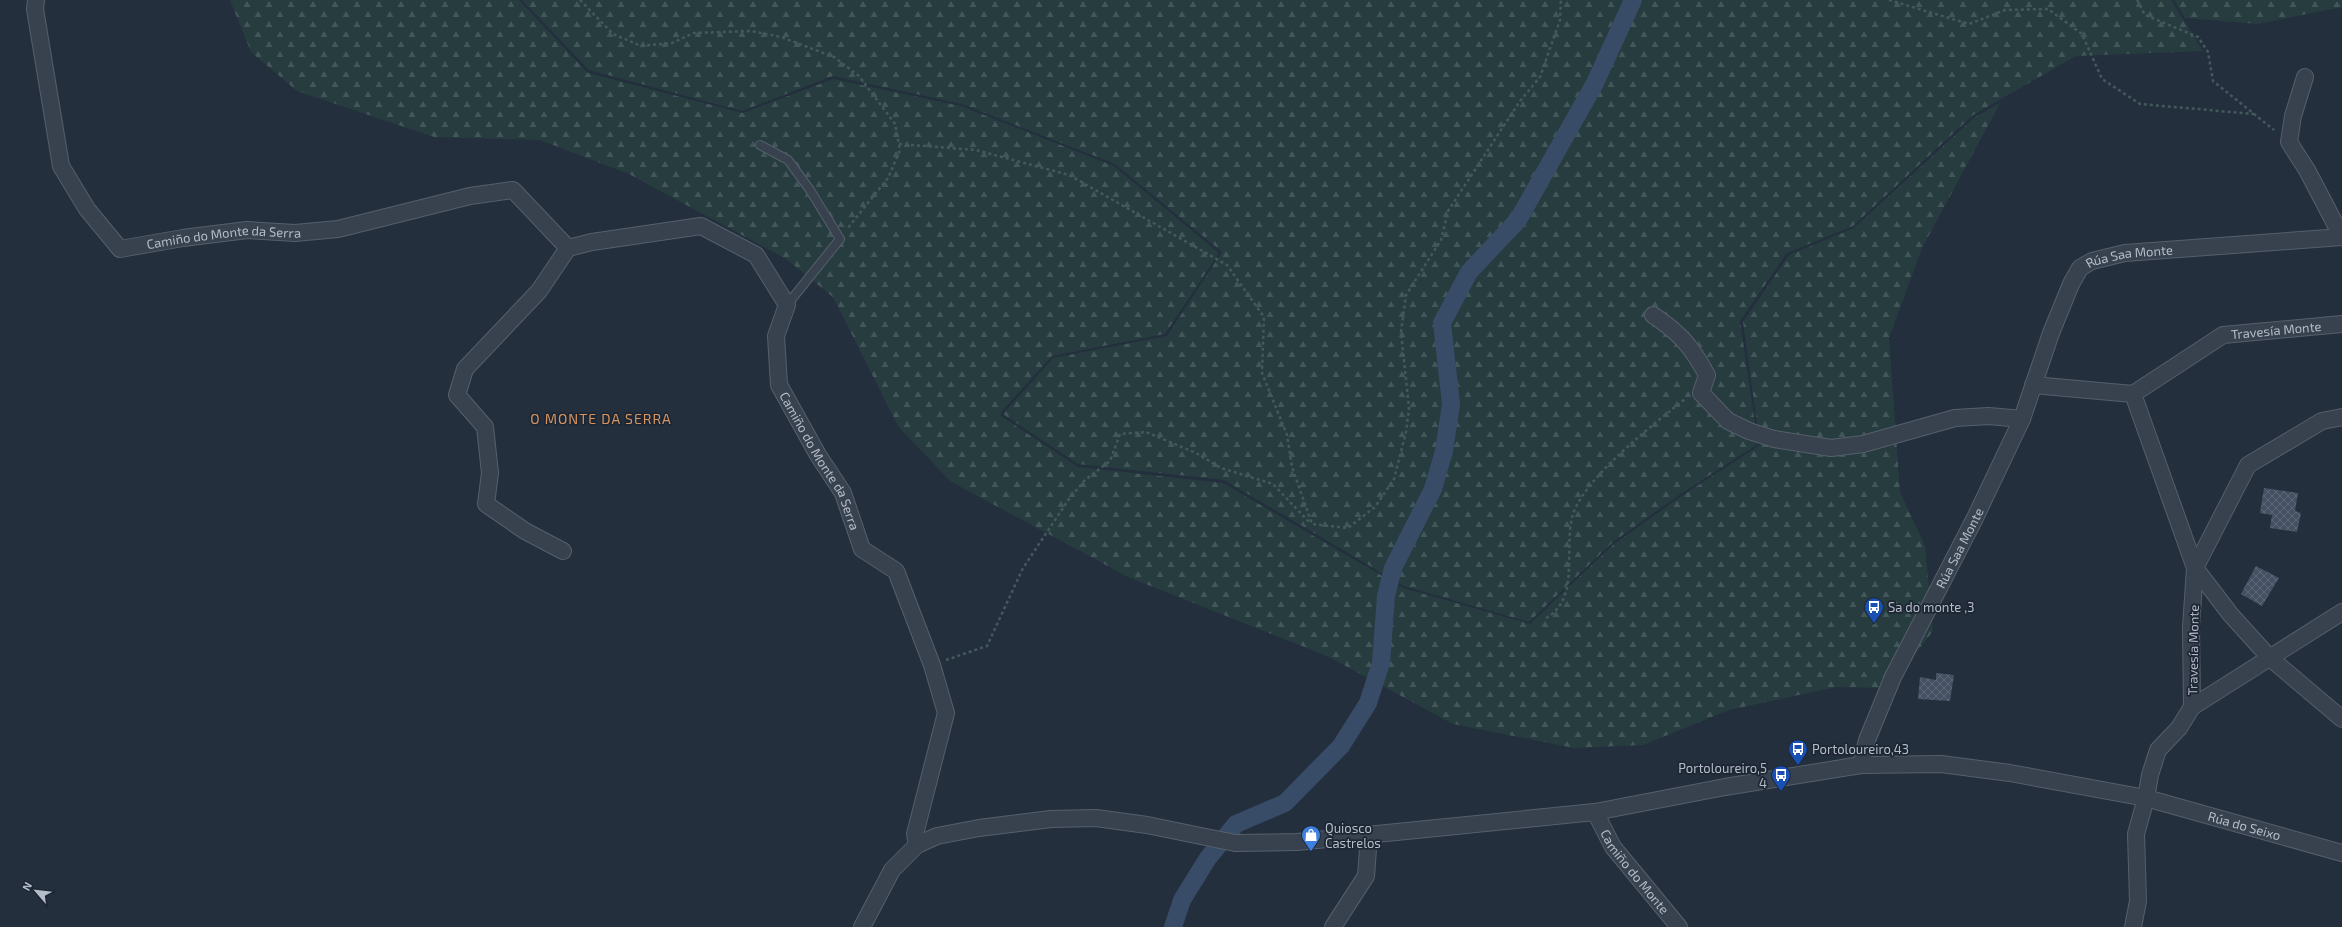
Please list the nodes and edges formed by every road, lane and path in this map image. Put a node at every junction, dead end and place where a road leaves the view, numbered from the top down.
1 (36, 0) edge
2 (580, 0) edge
3 (1561, 0) edge
4 (1889, 0) edge
5 (2138, 0) edge
6 (2304, 77) dead end
7 (2254, 114) junction
8 (2288, 142) junction
9 (899, 144) junction
10 (760, 145) dead end
11 (2342, 237) edge
12 (840, 239) junction
13 (568, 248) junction
14 (787, 305) junction
15 (1653, 315) dead end
16 (2342, 324) edge
17 (2034, 384) junction
18 (1701, 393) junction
19 (2133, 394) junction
20 (2342, 417) edge
21 (2022, 419) junction
22 (1312, 524) junction
23 (563, 551) dead end
24 (2195, 568) junction
25 (2342, 612) edge
26 (1546, 618) dead end
27 (2270, 658) junction
28 (932, 665) junction
29 (2192, 707) junction
30 (2342, 719) edge
31 (1861, 765) junction
32 (2146, 798) junction
33 (1595, 812) junction
34 (1369, 835) junction
35 (917, 845) junction
36 (2342, 853) edge
37 (862, 927) edge
38 (1333, 927) edge
39 (1680, 927) edge
40 (2133, 927) edge

1 - 13 street, Camiño do Monte da Serra
2 - 9 path
3 - 22 path
4 - 7 path
5 - 7 path
6 - 8 street
7 - 8 path
8 - 11 street
9 - 12 path
9 - 22 path
10 - 12 lane
11 - 17 street, Rúa Saa Monte
12 - 14 lane
13 - 14 street
13 - 23 street
14 - 28 street, Camiño do Monte da Serra
15 - 18 street
16 - 19 street, Travesía Monte
17 - 19 street
17 - 21 street, Rúa Saa Monte
18 - 21 street
18 - 26 path
19 - 24 street, Travesía Monte
20 - 24 street, Travesía Monte
21 - 31 street, Rúa Saa Monte
22 - 28 path
24 - 27 street, Travesía Monte
24 - 29 street, Travesía Monte
25 - 27 street, Travesía Monte
27 - 29 street, Travesía Monte
27 - 30 street, Travesía Monte
28 - 35 street, Camiño do Monte da Serra
29 - 32 street, Travesía Monte
31 - 32 street, Rúa do Seixo
31 - 33 street, Rúa do Seixo
32 - 36 street, Rúa do Seixo
32 - 40 street
33 - 34 street, Rúa do Seixo
33 - 39 street, Camiño do Monte
34 - 35 street, Rúa do Seixo
34 - 38 street
35 - 37 street

